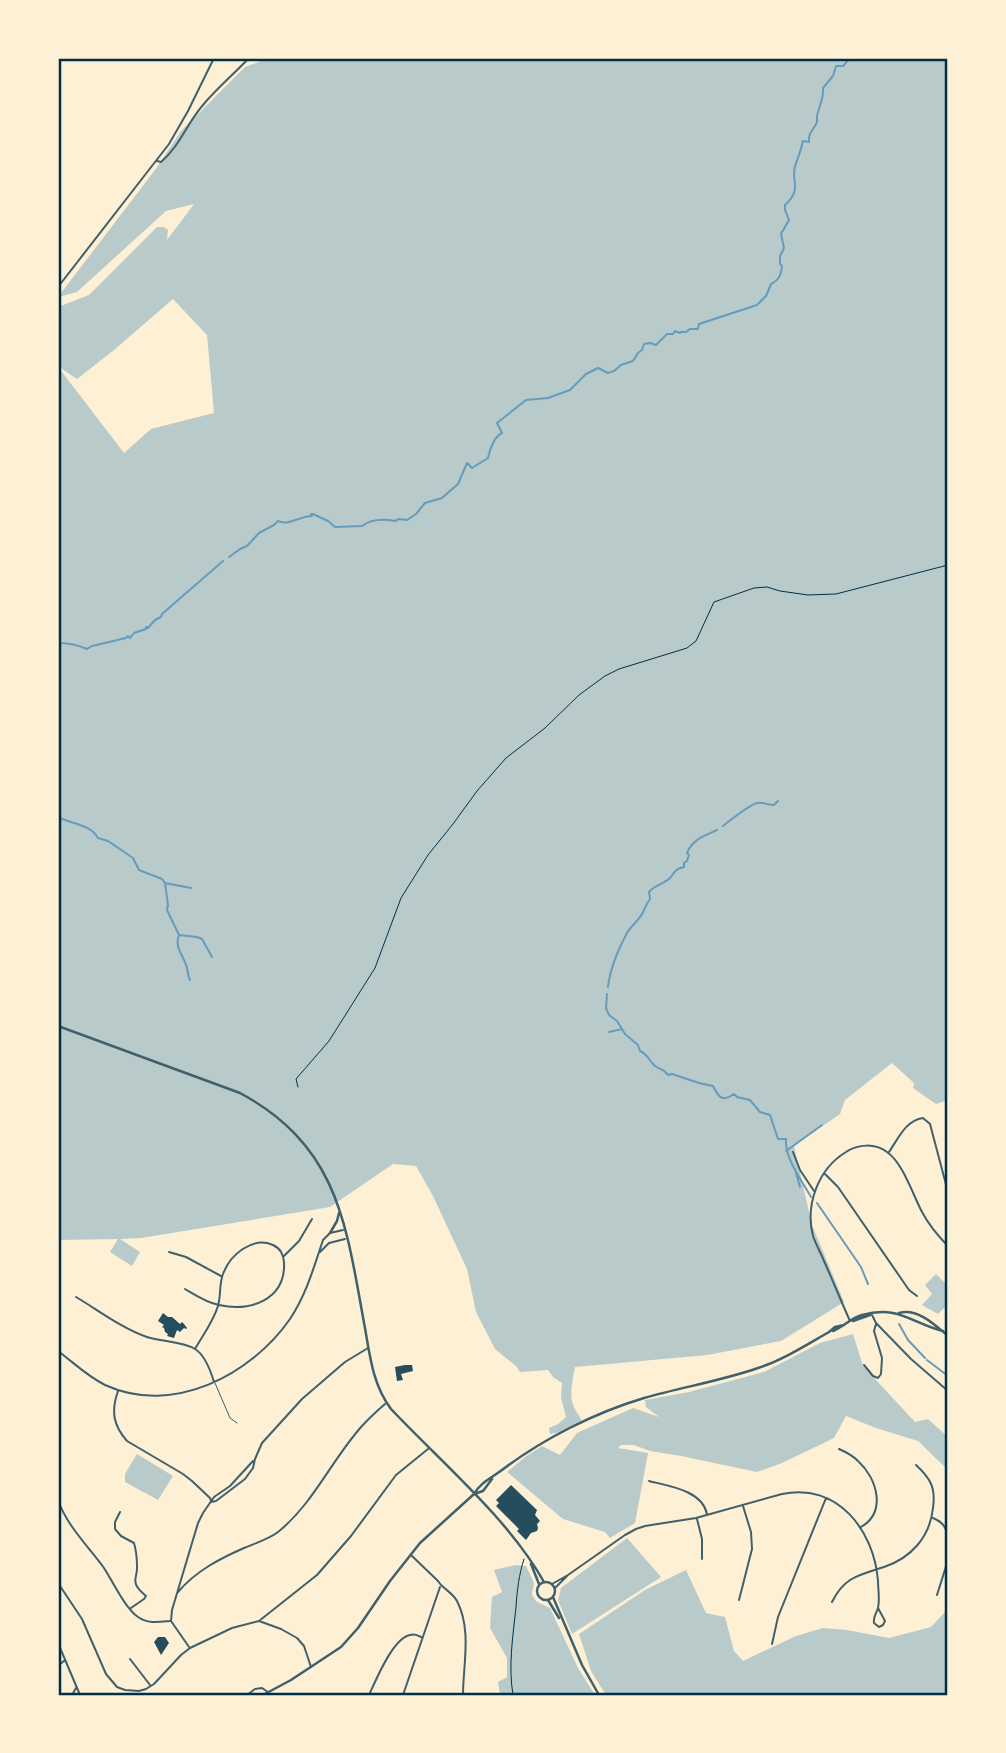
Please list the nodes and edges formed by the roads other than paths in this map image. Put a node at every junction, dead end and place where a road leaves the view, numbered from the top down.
1 (214, 58) edge
2 (249, 58) edge
3 (157, 160) junction
4 (58, 288) edge
5 (58, 1026) edge
6 (793, 1152) dead end
7 (889, 1153) junction
8 (824, 1173) junction
9 (814, 1192) junction
10 (948, 1192) edge
11 (340, 1210) junction
12 (312, 1219) dead end
13 (346, 1230) junction
14 (330, 1233) junction
15 (348, 1238) junction
16 (948, 1246) edge
17 (169, 1252) dead end
18 (319, 1252) junction
19 (283, 1256) junction
20 (222, 1276) junction
21 (185, 1289) dead end
22 (917, 1296) dead end
23 (76, 1297) dead end
24 (218, 1305) junction
25 (872, 1314) junction
26 (850, 1321) junction
27 (876, 1323) junction
28 (948, 1336) edge
29 (368, 1348) junction
30 (195, 1349) junction
31 (58, 1351) edge
32 (864, 1365) dead end
33 (215, 1383) junction
34 (119, 1390) junction
35 (948, 1391) edge
36 (386, 1402) junction
37 (237, 1423) dead end
38 (429, 1449) junction
39 (839, 1449) dead end
40 (916, 1465) dead end
41 (494, 1476) junction
42 (649, 1481) dead end
43 (474, 1494) junction
44 (827, 1497) junction
45 (58, 1500) edge
46 (211, 1502) junction
47 (743, 1505) junction
48 (120, 1512) dead end
49 (707, 1515) junction
50 (696, 1518) junction
51 (932, 1518) junction
52 (860, 1528) junction
53 (948, 1539) edge
54 (410, 1555) junction
55 (702, 1559) dead end
56 (948, 1560) edge
57 (530, 1561) junction
58 (876, 1569) junction
59 (568, 1575) junction
60 (544, 1582) junction
61 (58, 1583) edge
62 (552, 1584) junction
63 (440, 1585) junction
64 (539, 1585) junction
65 (555, 1588) junction
66 (178, 1592) junction
67 (937, 1595) dead end
68 (553, 1597) junction
69 (548, 1600) junction
70 (739, 1600) dead end
71 (832, 1602) dead end
72 (878, 1608) junction
73 (130, 1609) junction
74 (171, 1621) junction
75 (259, 1621) junction
76 (563, 1624) junction
77 (423, 1638) junction
78 (58, 1643) edge
79 (772, 1644) dead end
80 (190, 1648) junction
81 (130, 1659) dead end
82 (66, 1660) junction
83 (58, 1666) edge
84 (312, 1668) junction
85 (151, 1686) junction
86 (76, 1688) junction
87 (269, 1692) junction
88 (72, 1695) edge
89 (79, 1695) edge
90 (247, 1695) edge
91 (263, 1695) edge
92 (369, 1695) edge
93 (403, 1695) edge
94 (463, 1695) edge
95 (599, 1695) edge

1 - 3 street
2 - 3 street
3 - 4 street
5 - 11 street
6 - 9 street
7 - 8 street
7 - 10 street
7 - 16 street
8 - 9 street
8 - 22 street
9 - 26 street
11 - 13 street
11 - 14 street
12 - 19 street
13 - 14 street
13 - 15 street
14 - 18 street
15 - 18 street
15 - 29 street
17 - 20 street
18 - 33 street
19 - 20 street
19 - 24 street
20 - 24 street
21 - 24 street
23 - 30 street
24 - 30 street
25 - 26 street
25 - 27 street
25 - 28 street
26 - 41 street
27 - 32 street
27 - 35 street
29 - 36 street
29 - 46 street
30 - 33 street
31 - 34 street
33 - 34 street
33 - 37 lane
34 - 46 street
36 - 38 street
36 - 66 street
38 - 43 street
38 - 75 street
39 - 52 street
40 - 51 street
41 - 43 street
41 - 43 street
42 - 49 street
43 - 54 street
43 - 57 street
44 - 47 street
44 - 52 street
44 - 79 street
45 - 73 street
46 - 66 street
47 - 49 street
47 - 70 street
48 - 73 street
49 - 50 street
50 - 55 street
50 - 59 street
51 - 53 street
51 - 58 street
52 - 58 street
54 - 63 street
54 - 84 street
56 - 67 street
57 - 60 street
57 - 64 street
58 - 71 street
58 - 72 street
59 - 62 street
59 - 65 street
60 - 62 street
60 - 64 street
61 - 85 street
62 - 65 street
63 - 77 street
63 - 94 street
64 - 69 street
65 - 68 street
66 - 74 street
68 - 69 street
68 - 76 street
69 - 76 street
72 - 72 street
73 - 74 street
74 - 80 street
75 - 80 street
75 - 84 street
76 - 95 street
77 - 92 street
77 - 93 street
78 - 82 street
80 - 85 street
81 - 85 street
82 - 83 street
82 - 86 street
84 - 87 street
86 - 88 street
86 - 89 street
87 - 90 street
87 - 91 street

